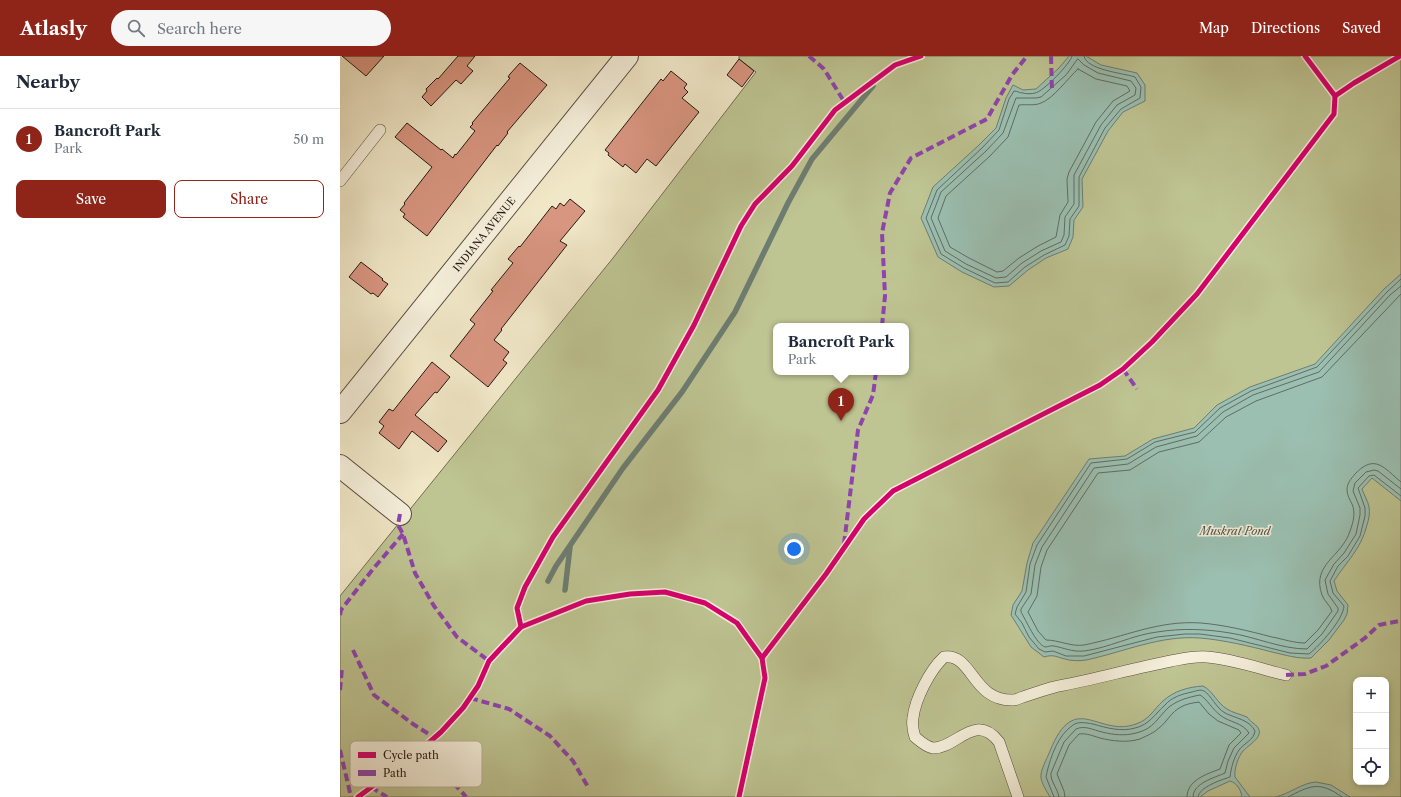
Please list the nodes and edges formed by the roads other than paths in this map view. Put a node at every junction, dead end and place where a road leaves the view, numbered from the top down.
1 (627, 56) edge
2 (380, 130) dead end
3 (340, 181) edge
4 (340, 412) edge
5 (340, 466) edge
6 (400, 514) dead end
7 (1286, 675) dead end
8 (1018, 797) edge

1 - 4 street, INDIANA AVENUE
2 - 3 lane
5 - 6 street
7 - 8 lane

